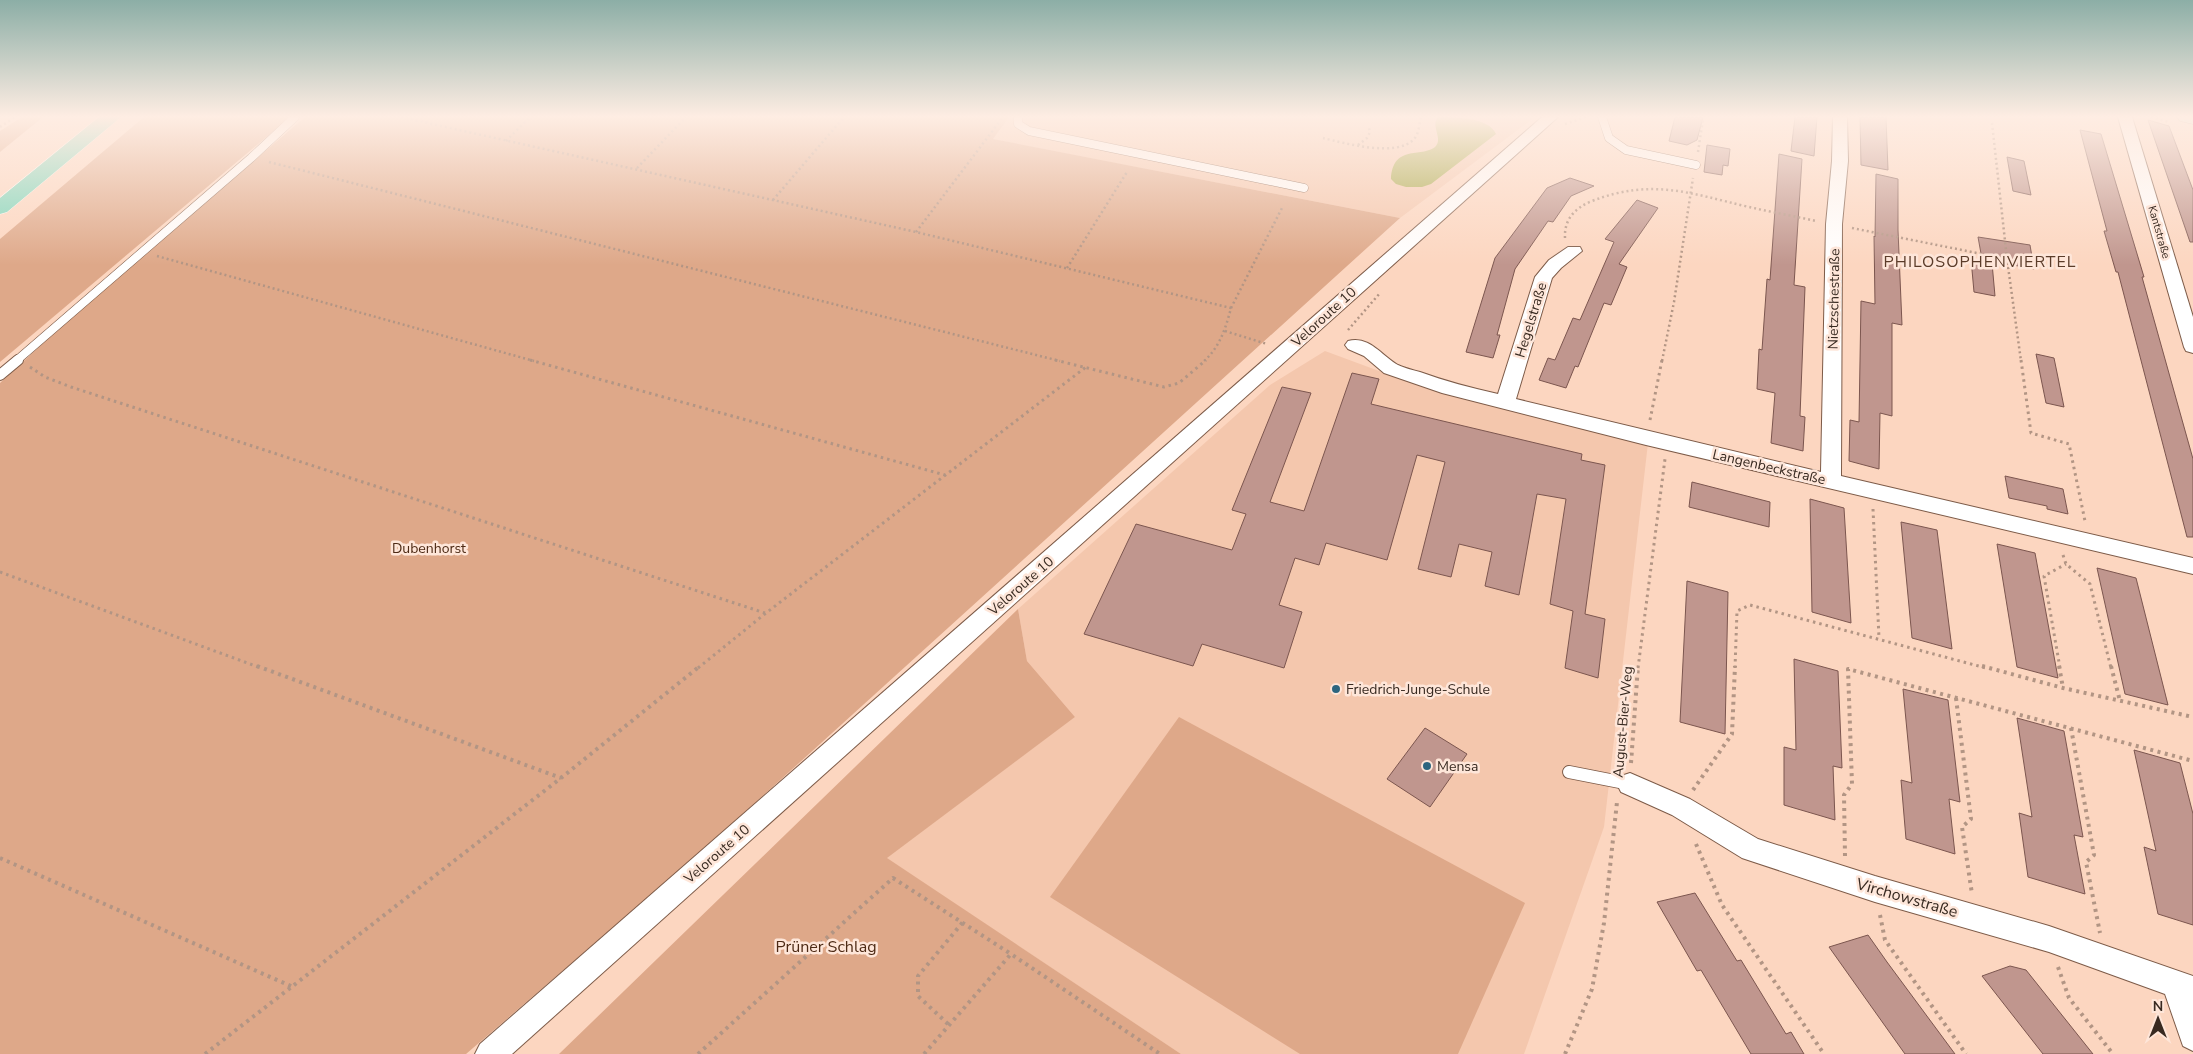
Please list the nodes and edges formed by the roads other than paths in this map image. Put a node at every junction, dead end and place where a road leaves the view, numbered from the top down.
1 (26, 166) edge
2 (51, 166) edge
3 (242, 166) edge
4 (1199, 166) edge
5 (1495, 166) edge
6 (1840, 166) edge
7 (2140, 166) edge
8 (0, 187) edge
9 (1304, 188) dead end
10 (0, 208) edge
11 (1574, 251) road end
12 (1354, 345) dead end
13 (2193, 347) edge
14 (0, 375) edge
15 (1505, 402) junction
16 (1831, 481) junction
17 (2193, 566) edge
18 (1568, 772) dead end
19 (1630, 784) joint
20 (2185, 988) edge
21 (2193, 1036) edge
22 (490, 1054) edge

1 - 8 highway
2 - 10 highway
3 - 14 lane
4 - 9 lane
5 - 22 street, Veloroute 10
6 - 16 street, Nietzschestraße
7 - 13 street, Kantstraße
11 - 15 street, Hegelstraße
12 - 15 street, Langenbeckstraße
15 - 16 street, Langenbeckstraße
16 - 17 street, Langenbeckstraße
18 - 19 lane
19 - 20 street, Virchowstraße
20 - 21 street

